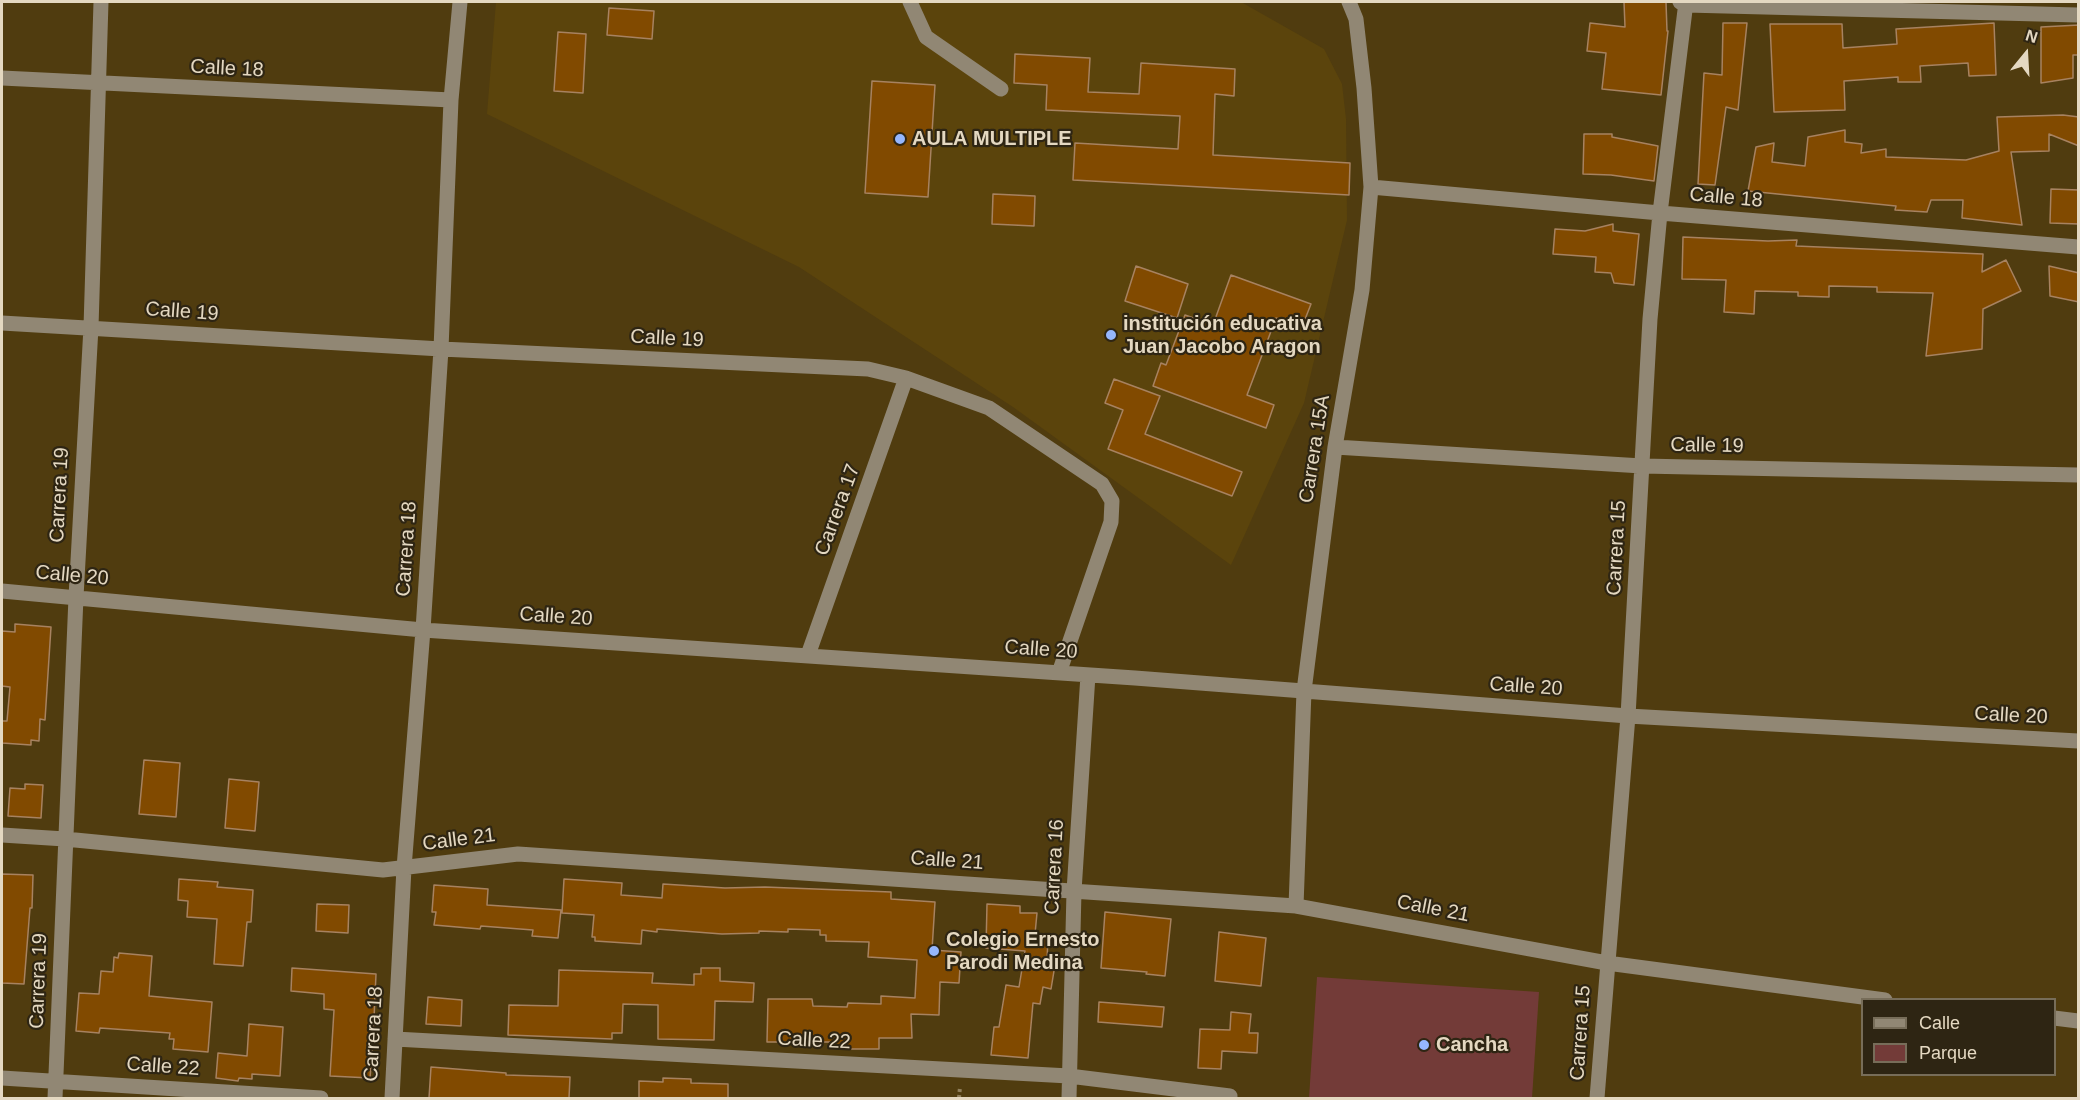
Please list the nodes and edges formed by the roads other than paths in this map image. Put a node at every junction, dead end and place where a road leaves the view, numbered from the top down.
1 (101, 2) edge
2 (460, 2) edge
3 (910, 2) edge
4 (1349, 2) edge
5 (1684, 3) edge
6 (2079, 15) edge
7 (2, 78) edge
8 (98, 84) junction
9 (1000, 89) dead end
10 (451, 100) junction
11 (1371, 187) junction
12 (1660, 213) junction
13 (2079, 247) edge
14 (2, 323) edge
15 (91, 327) junction
16 (441, 349) junction
17 (906, 378) junction
18 (1335, 447) junction
19 (1642, 466) junction
20 (2079, 476) edge
21 (2, 591) edge
22 (76, 597) junction
23 (423, 630) junction
24 (808, 655) junction
25 (1059, 673) junction
26 (1088, 675) junction
27 (1304, 691) junction
28 (1628, 716) junction
29 (2079, 741) edge
30 (2, 835) edge
31 (65, 839) junction
32 (404, 868) junction
33 (1074, 891) junction
34 (1296, 906) junction
35 (1607, 963) junction
36 (1877, 998) edge
37 (2056, 1018) edge
38 (2079, 1021) edge
39 (395, 1039) junction
40 (1069, 1076) junction
41 (2, 1078) edge
42 (57, 1081) junction
43 (1230, 1096) dead end
44 (55, 1098) edge
45 (321, 1098) edge
46 (392, 1098) edge
47 (1069, 1098) edge
48 (1597, 1098) edge

1 - 8 street, Carrera 19
2 - 10 street, Carrera 18
3 - 9 street
4 - 11 street, Carrera 15A
5 - 6 street
5 - 12 street, Carrera 15
7 - 8 street, Calle 18
8 - 10 street, Calle 18
8 - 15 street, Carrera 19
10 - 16 street, Carrera 18
11 - 12 street, Calle 18
11 - 18 street, Carrera 15A
12 - 13 street, Calle 18
12 - 19 street, Carrera 15
14 - 15 street, Calle 19
15 - 16 street, Calle 19
15 - 22 street, Carrera 19
16 - 17 street, Calle 19
16 - 23 street, Carrera 18
17 - 24 street, Carrera 17
17 - 25 street, Calle 19
18 - 19 street, Calle 19
18 - 27 street, Carrera 15A
19 - 20 street, Calle 19
19 - 28 street, Carrera 15
21 - 22 street, Calle 20
22 - 23 street, Calle 20
22 - 31 street, Carrera 19
23 - 24 street, Calle 20
23 - 32 street, Carrera 18
24 - 25 street, Calle 20
25 - 26 street, Calle 20
26 - 27 street, Calle 20
26 - 33 street, Carrera 16
27 - 28 street, Calle 20
27 - 34 street, Carrera 15A
28 - 29 street, Calle 20
28 - 35 street, Carrera 15
30 - 31 street, Calle 21
31 - 32 street, Calle 21
31 - 42 street, Carrera 19
32 - 33 street, Calle 21
32 - 39 street, Carrera 18
33 - 34 street, Calle 21
33 - 40 street, Carrera 16
34 - 35 street, Calle 21
35 - 36 street, Calle 21
35 - 48 street, Carrera 15
37 - 38 street
39 - 40 street, Calle 22
39 - 46 street, Carrera 18
40 - 43 street, Calle 22
40 - 47 street, Carrera 16
41 - 42 street, Calle 22
42 - 44 street, Carrera 19
42 - 45 street, Calle 22

